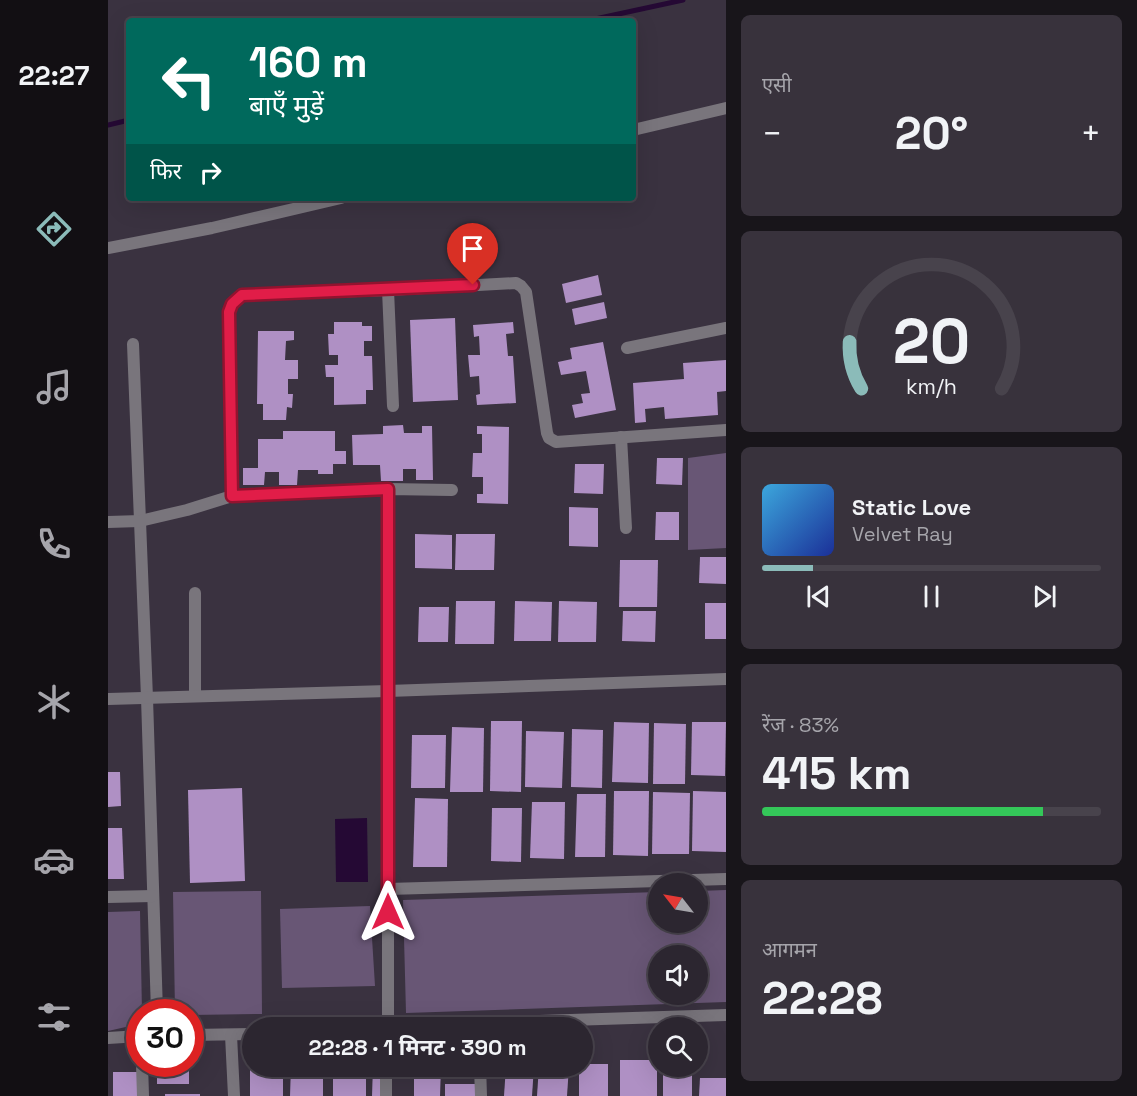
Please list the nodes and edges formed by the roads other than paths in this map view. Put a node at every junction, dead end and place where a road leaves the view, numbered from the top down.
1 (726, 108) edge
2 (636, 129) edge
3 (328, 201) edge
4 (108, 248) edge
5 (388, 290) junction
6 (726, 328) edge
7 (133, 344) dead end
8 (627, 348) dead end
9 (393, 406) dead end
10 (726, 430) edge
11 (621, 438) junction
12 (388, 489) junction
13 (452, 490) dead end
14 (232, 496) junction
15 (140, 521) junction
16 (108, 522) edge
17 (626, 528) dead end
18 (195, 594) dead end
19 (726, 679) edge
20 (388, 691) junction
21 (195, 696) junction
22 (147, 698) junction
23 (108, 699) edge
24 (726, 879) edge
25 (388, 889) junction
26 (153, 896) junction
27 (108, 897) edge
28 (156, 999) edge
29 (726, 1015) edge
30 (388, 1017) edge
31 (593, 1020) edge
32 (242, 1034) edge
33 (204, 1035) edge
34 (231, 1035) junction
35 (126, 1037) edge
36 (108, 1038) edge
37 (142, 1077) edge
38 (386, 1077) edge
39 (480, 1077) edge
40 (143, 1096) edge
41 (234, 1096) edge
42 (386, 1096) edge
43 (481, 1096) edge

1 - 2 street
3 - 4 street
5 - 9 street
5 - 11 street
5 - 14 street
6 - 8 street
7 - 15 street
10 - 11 street
11 - 17 street
12 - 13 street
12 - 14 street
12 - 20 street
14 - 15 street
15 - 16 street
15 - 22 street
18 - 21 street
19 - 20 street
20 - 21 street
20 - 25 street
21 - 22 street
22 - 23 street
22 - 26 street
24 - 25 street
25 - 30 street
26 - 27 street
26 - 28 street
29 - 31 street
32 - 34 street
33 - 34 street
34 - 41 street
35 - 36 street
37 - 40 street
38 - 42 street
39 - 43 street

